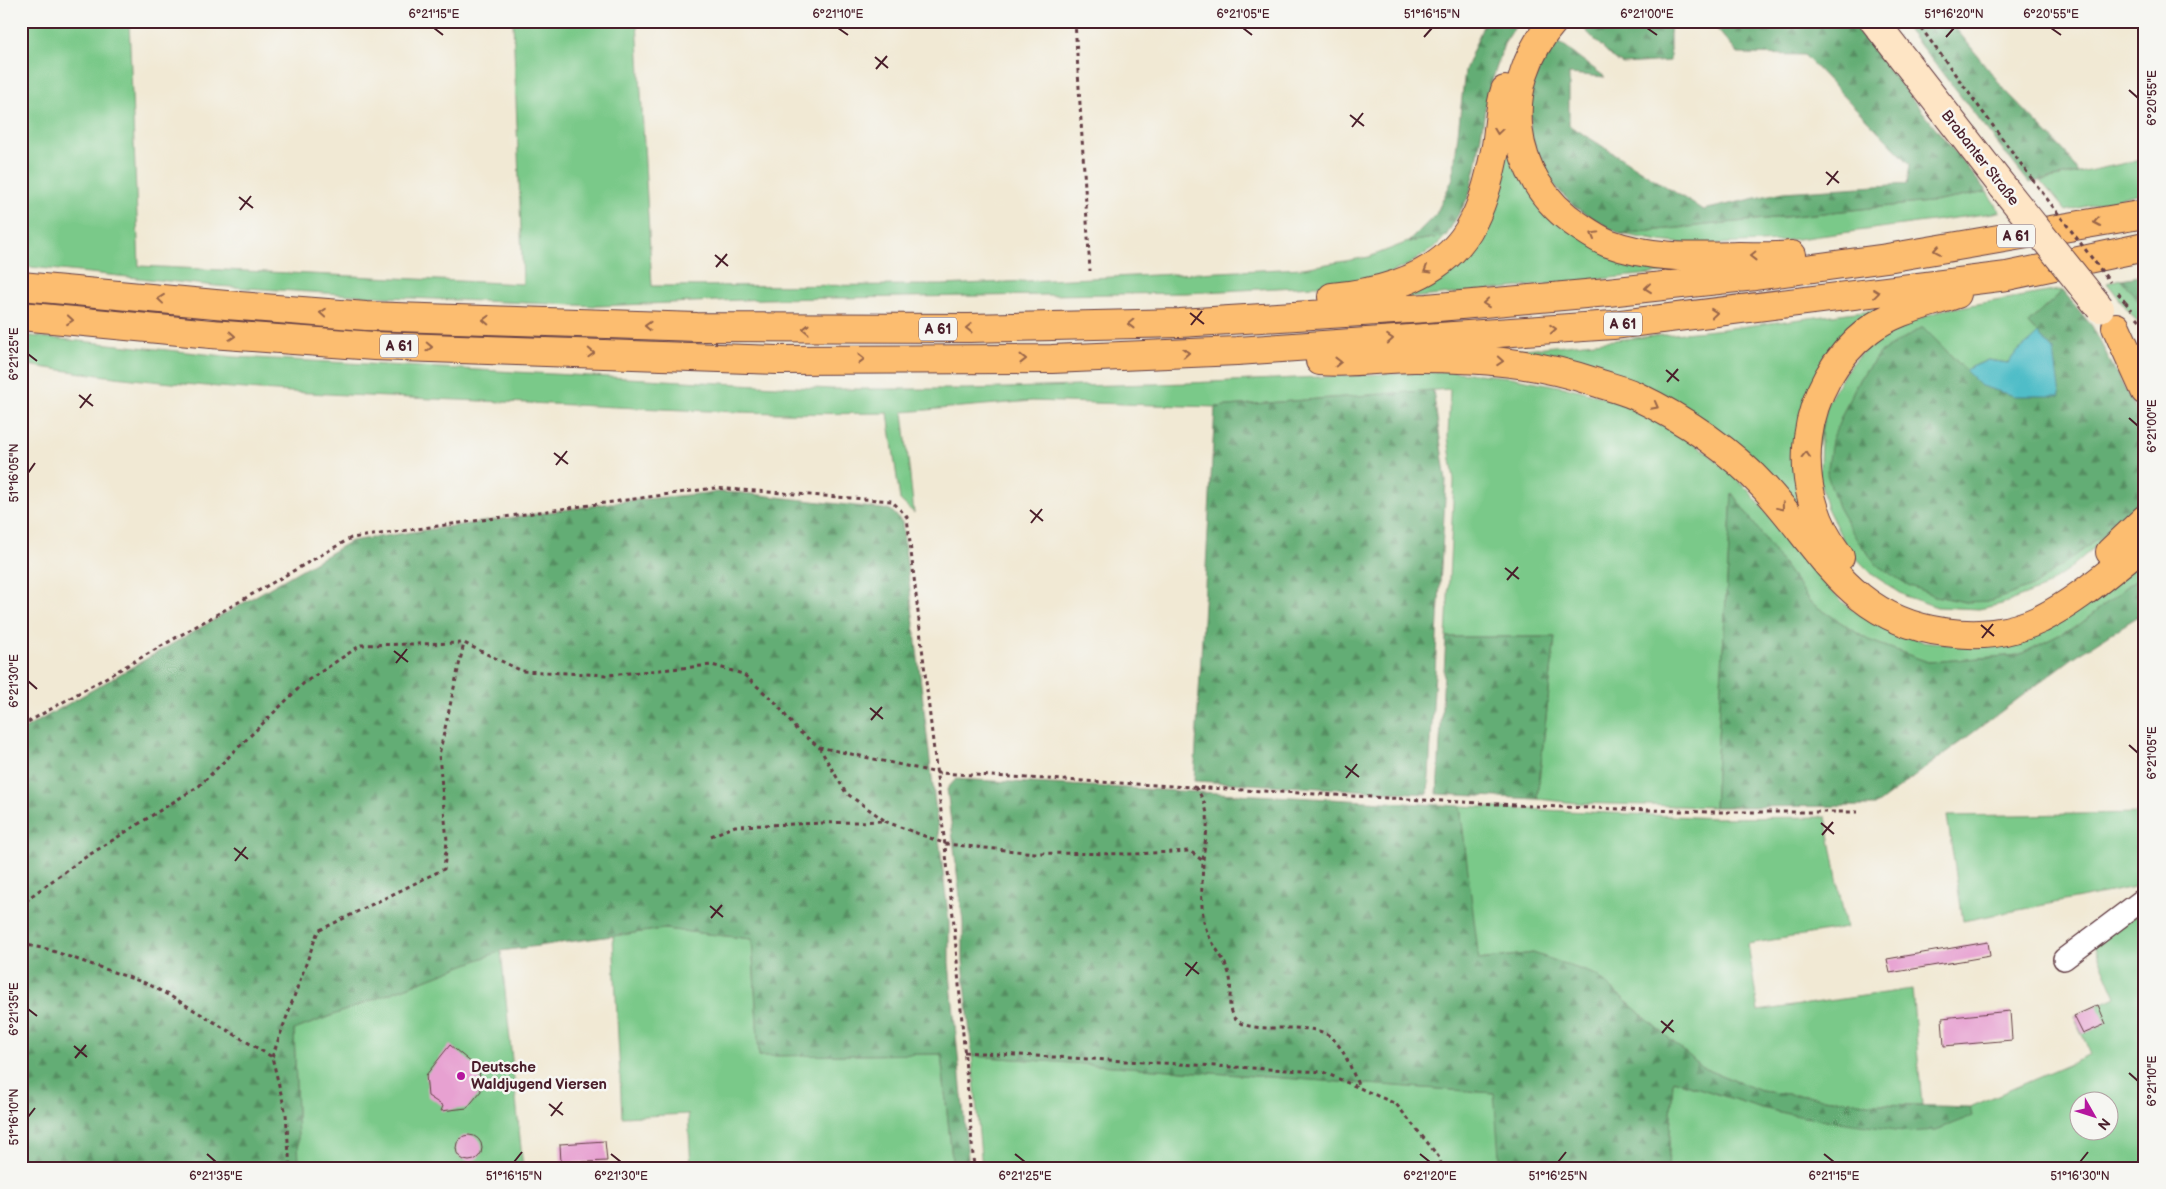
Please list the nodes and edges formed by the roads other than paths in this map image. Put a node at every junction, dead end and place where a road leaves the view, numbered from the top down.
1 (1538, 21) edge
2 (1554, 21) edge
3 (1874, 21) edge
4 (2145, 214) edge
5 (2145, 247) edge
6 (1887, 258) junction
7 (2007, 276) junction
8 (21, 286) edge
9 (2114, 312) junction
10 (21, 316) edge
11 (1180, 323) junction
12 (1237, 351) junction
13 (2145, 364) edge
14 (2145, 391) edge
15 (2145, 519) edge
16 (2145, 544) edge
17 (2145, 898) edge
18 (2064, 959) dead end

1 -> 11 highway
6 -> 2 highway
3 - 9 main road, Brabanter Straße, bridge
4 -> 6 highway, A 61
5 - 7 highway, A 61
6 -> 11 highway, A 61
12 -> 7 highway, A 61
15 -> 7 highway
11 -> 8 highway, A 61
9 - 13 main road, Brabanter Straße
9 - 14 highway
10 -> 12 highway, A 61
12 -> 16 highway
17 - 18 street

